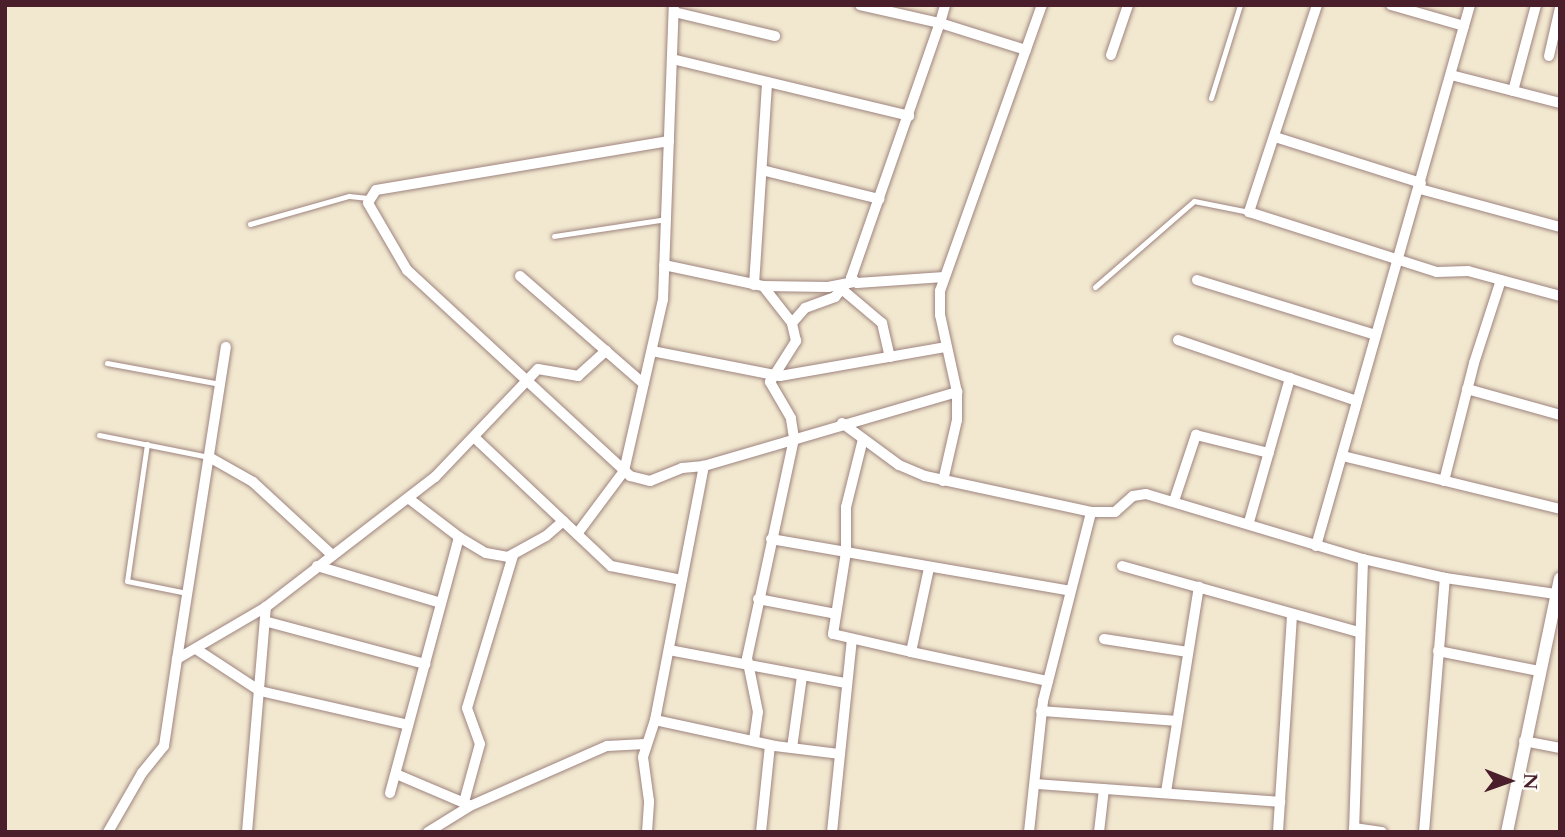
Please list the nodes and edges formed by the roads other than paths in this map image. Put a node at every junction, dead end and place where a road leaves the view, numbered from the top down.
1 (860, 5) edge
2 (945, 5) edge
3 (1042, 5) edge
4 (1128, 5) edge
5 (1240, 5) edge
6 (1317, 5) edge
7 (1391, 5) edge
8 (1470, 5) edge
9 (1536, 5) edge
10 (1560, 8) edge
11 (674, 9) edge
12 (940, 23) junction
13 (1464, 26) junction
14 (775, 36) dead end
15 (1026, 50) junction
16 (1111, 55) dead end
17 (1549, 56) dead end
18 (672, 59) junction
19 (1451, 75) junction
20 (767, 82) junction
21 (1513, 91) junction
22 (1211, 98) dead end
23 (1560, 103) edge
24 (909, 116) junction
25 (1275, 137) junction
26 (669, 141) junction
27 (762, 170) junction
28 (1420, 186) junction
29 (368, 198) junction
30 (879, 200) junction
31 (1250, 212) junction
32 (666, 219) junction
33 (250, 225) dead end
34 (1560, 227) edge
35 (554, 236) dead end
36 (1400, 260) junction
37 (664, 265) junction
38 (520, 276) dead end
39 (944, 277) junction
40 (1501, 280) junction
41 (1197, 281) dead end
42 (759, 285) junction
43 (847, 286) junction
44 (1095, 287) dead end
45 (1560, 296) edge
46 (792, 323) junction
47 (1376, 335) junction
48 (1178, 340) dead end
49 (226, 347) dead end
50 (947, 347) junction
51 (606, 351) junction
52 (652, 351) junction
53 (890, 357) junction
54 (107, 363) dead end
55 (772, 376) junction
56 (1290, 378) junction
57 (527, 382) junction
58 (220, 384) junction
59 (644, 384) junction
60 (1467, 389) junction
61 (957, 392) junction
62 (1357, 401) junction
63 (1560, 415) edge
64 (842, 423) junction
65 (99, 435) dead end
66 (475, 438) junction
67 (794, 438) junction
68 (863, 439) junction
69 (147, 444) junction
70 (1269, 453) junction
71 (1343, 456) junction
72 (209, 457) junction
73 (704, 466) junction
74 (624, 471) junction
75 (943, 481) junction
76 (1444, 481) junction
77 (408, 498) junction
78 (1174, 501) junction
79 (1560, 509) edge
80 (1091, 512) junction
81 (563, 521) junction
82 (1249, 522) junction
83 (577, 534) junction
84 (459, 537) junction
85 (771, 539) junction
86 (1316, 546) junction
87 (846, 552) junction
88 (332, 555) junction
89 (513, 556) junction
90 (1363, 559) junction
91 (317, 566) junction
92 (1122, 566) dead end
93 (929, 568) junction
94 (1445, 578) junction
95 (1560, 578) edge
96 (682, 579) junction
97 (1199, 587) junction
98 (1067, 590) junction
99 (187, 593) junction
100 (1556, 594) junction
101 (758, 599) junction
102 (442, 603) junction
103 (266, 607) junction
104 (836, 614) junction
105 (1292, 614) junction
106 (268, 622) junction
107 (1359, 632) junction
108 (852, 639) junction
109 (1104, 639) dead end
110 (196, 649) junction
111 (668, 650) junction
112 (1438, 651) junction
113 (911, 652) junction
114 (1188, 652) junction
115 (177, 659) junction
116 (425, 664) junction
117 (747, 666) junction
118 (1539, 671) junction
119 (802, 676) junction
120 (1048, 681) junction
121 (846, 683) junction
122 (260, 691) junction
123 (1041, 711) junction
124 (655, 720) junction
125 (1177, 721) junction
126 (408, 725) junction
127 (754, 740) junction
128 (1524, 741) junction
129 (645, 744) junction
130 (770, 745) junction
131 (792, 748) junction
132 (1560, 748) edge
133 (839, 754) junction
134 (396, 774) junction
135 (1036, 784) junction
136 (1104, 789) junction
137 (1166, 792) junction
138 (390, 793) dead end
139 (1280, 802) junction
140 (467, 804) junction
141 (1354, 830) edge
142 (108, 832) edge
143 (247, 832) edge
144 (428, 832) edge
145 (647, 832) edge
146 (761, 832) edge
147 (832, 832) edge
148 (1029, 832) edge
149 (1099, 832) edge
150 (1278, 832) edge
151 (1382, 832) edge
152 (1424, 832) edge
153 (1507, 832) edge

1 - 12 street
2 - 12 street
3 - 15 street
4 - 16 street
5 - 22 lane
6 - 25 street
7 - 13 street
8 - 13 street
9 - 21 street
10 - 17 street
11 - 14 street
11 - 18 street
12 - 15 street
12 - 24 street
13 - 19 street
15 - 39 street
18 - 20 street
18 - 26 street
19 - 21 street
19 - 28 street
20 - 24 street
20 - 27 street
21 - 23 street
24 - 30 street
25 - 28 street
25 - 31 street
26 - 29 street
26 - 32 street
27 - 30 street
27 - 42 street
28 - 34 street
28 - 36 street
29 - 33 lane
29 - 57 street
30 - 43 street
31 - 36 street
31 - 44 lane
32 - 35 lane
32 - 37 street
36 - 40 street
36 - 47 street
37 - 42 street
37 - 52 street
38 - 51 street
39 - 43 street
39 - 50 street
40 - 45 street
40 - 60 street
41 - 47 street
42 - 43 street
42 - 46 street
43 - 46 street
43 - 53 street
46 - 55 street
47 - 62 street
48 - 56 street
49 - 58 street
50 - 53 street
50 - 61 street
51 - 57 street
51 - 59 street
52 - 55 street
52 - 59 street
53 - 55 street
54 - 58 lane
55 - 67 street
56 - 62 street
56 - 70 street
57 - 66 street
57 - 74 street
58 - 72 street
59 - 74 street
60 - 63 street
60 - 76 street
61 - 64 street
61 - 75 street
62 - 71 street
64 - 67 street
64 - 68 street
65 - 69 lane
66 - 77 street
66 - 81 street
67 - 73 street
67 - 85 street
68 - 75 street
68 - 87 street
69 - 72 lane
69 - 99 lane
70 - 78 street
70 - 82 street
71 - 76 street
71 - 86 street
72 - 88 street
72 - 99 street
73 - 74 street
73 - 96 street
74 - 83 street
75 - 80 street
76 - 79 street
77 - 84 street
77 - 88 street
78 - 80 street
78 - 82 street
80 - 98 street
81 - 83 street
81 - 89 street
82 - 86 street
83 - 96 street
84 - 89 street
84 - 102 street
85 - 87 street
85 - 101 street
86 - 90 street
87 - 93 street
87 - 104 street
88 - 91 street
89 - 140 street
90 - 94 street
90 - 107 street
91 - 102 street
91 - 103 street
92 - 97 street
93 - 98 street
93 - 113 street
94 - 100 street
94 - 112 street
95 - 100 street
96 - 111 street
97 - 105 street
97 - 114 street
98 - 120 street
99 - 115 street
100 - 118 street
101 - 104 street
101 - 117 street
102 - 116 street
103 - 106 street
103 - 110 street
104 - 108 street
105 - 107 street
105 - 139 street
106 - 116 street
106 - 122 street
107 - 141 street
108 - 113 street
108 - 121 street
109 - 114 street
110 - 115 street
110 - 122 street
111 - 117 street
111 - 124 street
112 - 118 street
112 - 152 street
113 - 120 street
114 - 125 street
115 - 142 street
116 - 126 street
117 - 119 street
117 - 127 street
118 - 128 street
119 - 121 street
119 - 131 street
120 - 123 street
121 - 133 street
122 - 126 street
122 - 143 street
123 - 125 street
123 - 135 street
124 - 127 street
124 - 129 street
125 - 137 street
126 - 134 street
127 - 130 street
128 - 132 street
128 - 153 street
129 - 140 street
129 - 145 street
130 - 131 street
130 - 146 street
131 - 133 street
133 - 147 street
134 - 138 street
134 - 140 street
135 - 136 street
135 - 148 street
136 - 137 street
136 - 149 street
137 - 139 street
139 - 150 street
140 - 144 street
141 - 151 street

